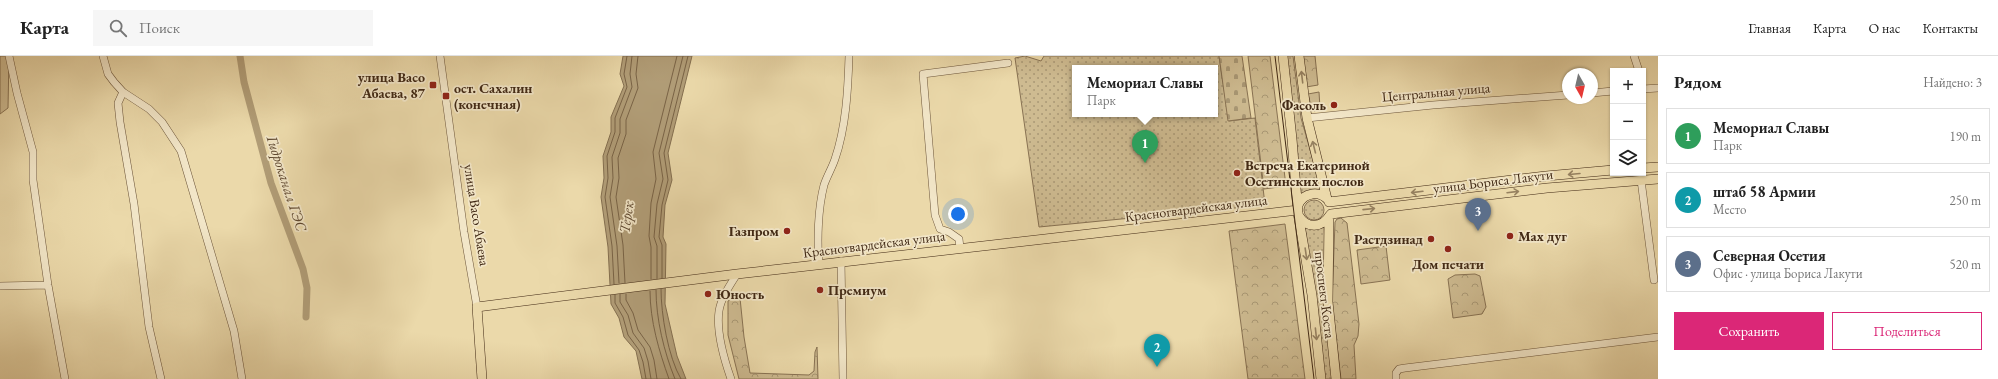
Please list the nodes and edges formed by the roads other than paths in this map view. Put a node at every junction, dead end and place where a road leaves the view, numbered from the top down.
1 (9, 56) edge
2 (103, 56) edge
3 (440, 56) edge
4 (849, 56) edge
5 (1283, 56) edge
6 (1299, 56) edge
7 (1634, 56) edge
8 (1008, 63) dead end
9 (1638, 68) edge
10 (1646, 88) edge
11 (1658, 88) edge
12 (1610, 91) edge
13 (123, 92) junction
14 (1598, 92) edge
15 (1562, 95) edge
16 (1306, 118) junction
17 (1658, 167) edge
18 (1646, 168) edge
19 (1610, 170) edge
20 (1658, 179) edge
21 (1641, 180) junction
22 (1328, 200) junction
23 (1298, 210) junction
24 (1330, 216) junction
25 (960, 248) junction
26 (841, 261) junction
27 (819, 264) junction
28 (737, 274) junction
29 (1654, 280) dead end
30 (48, 285) junction
31 (0, 286) edge
32 (477, 307) junction
33 (1658, 337) edge
34 (65, 379) edge
35 (161, 379) edge
36 (242, 379) edge
37 (482, 379) edge
38 (731, 379) edge
39 (843, 379) edge
40 (1321, 379) edge
41 (1336, 379) edge
42 (1396, 379) edge

1 - 30 street
2 - 13 street
3 - 32 street, улица Васо Абаева
4 - 27 street
5 - 23 main road, проспект Коста
16 -> 6 main road, проспект Коста
7 - 9 street
8 - 25 street
10 - 11 street
12 - 14 street
13 - 35 street
13 - 36 street
15 - 16 street, Центральная улица
22 -> 16 main road, проспект Коста
17 - 18 main road
19 -> 22 main road, улица Бориса Лакути
20 - 21 main road, улица Бориса Лакути
24 -> 21 main road, улица Бориса Лакути
21 - 29 street
22 - 23 main road
22 - 24 main road, проспект Коста
23 - 24 main road
23 - 25 main road, Красногвардейская улица
23 -> 40 main road, проспект Коста
24 - 41 main road, проспект Коста
25 - 26 main road, Красногвардейская улица
26 - 27 main road, Красногвардейская улица
26 - 39 street
27 - 28 main road, Красногвардейская улица
28 - 32 main road, Красногвардейская улица
28 - 38 street
30 - 31 street
30 - 34 street
32 - 37 main road, улица Васо Абаева
33 - 42 street

